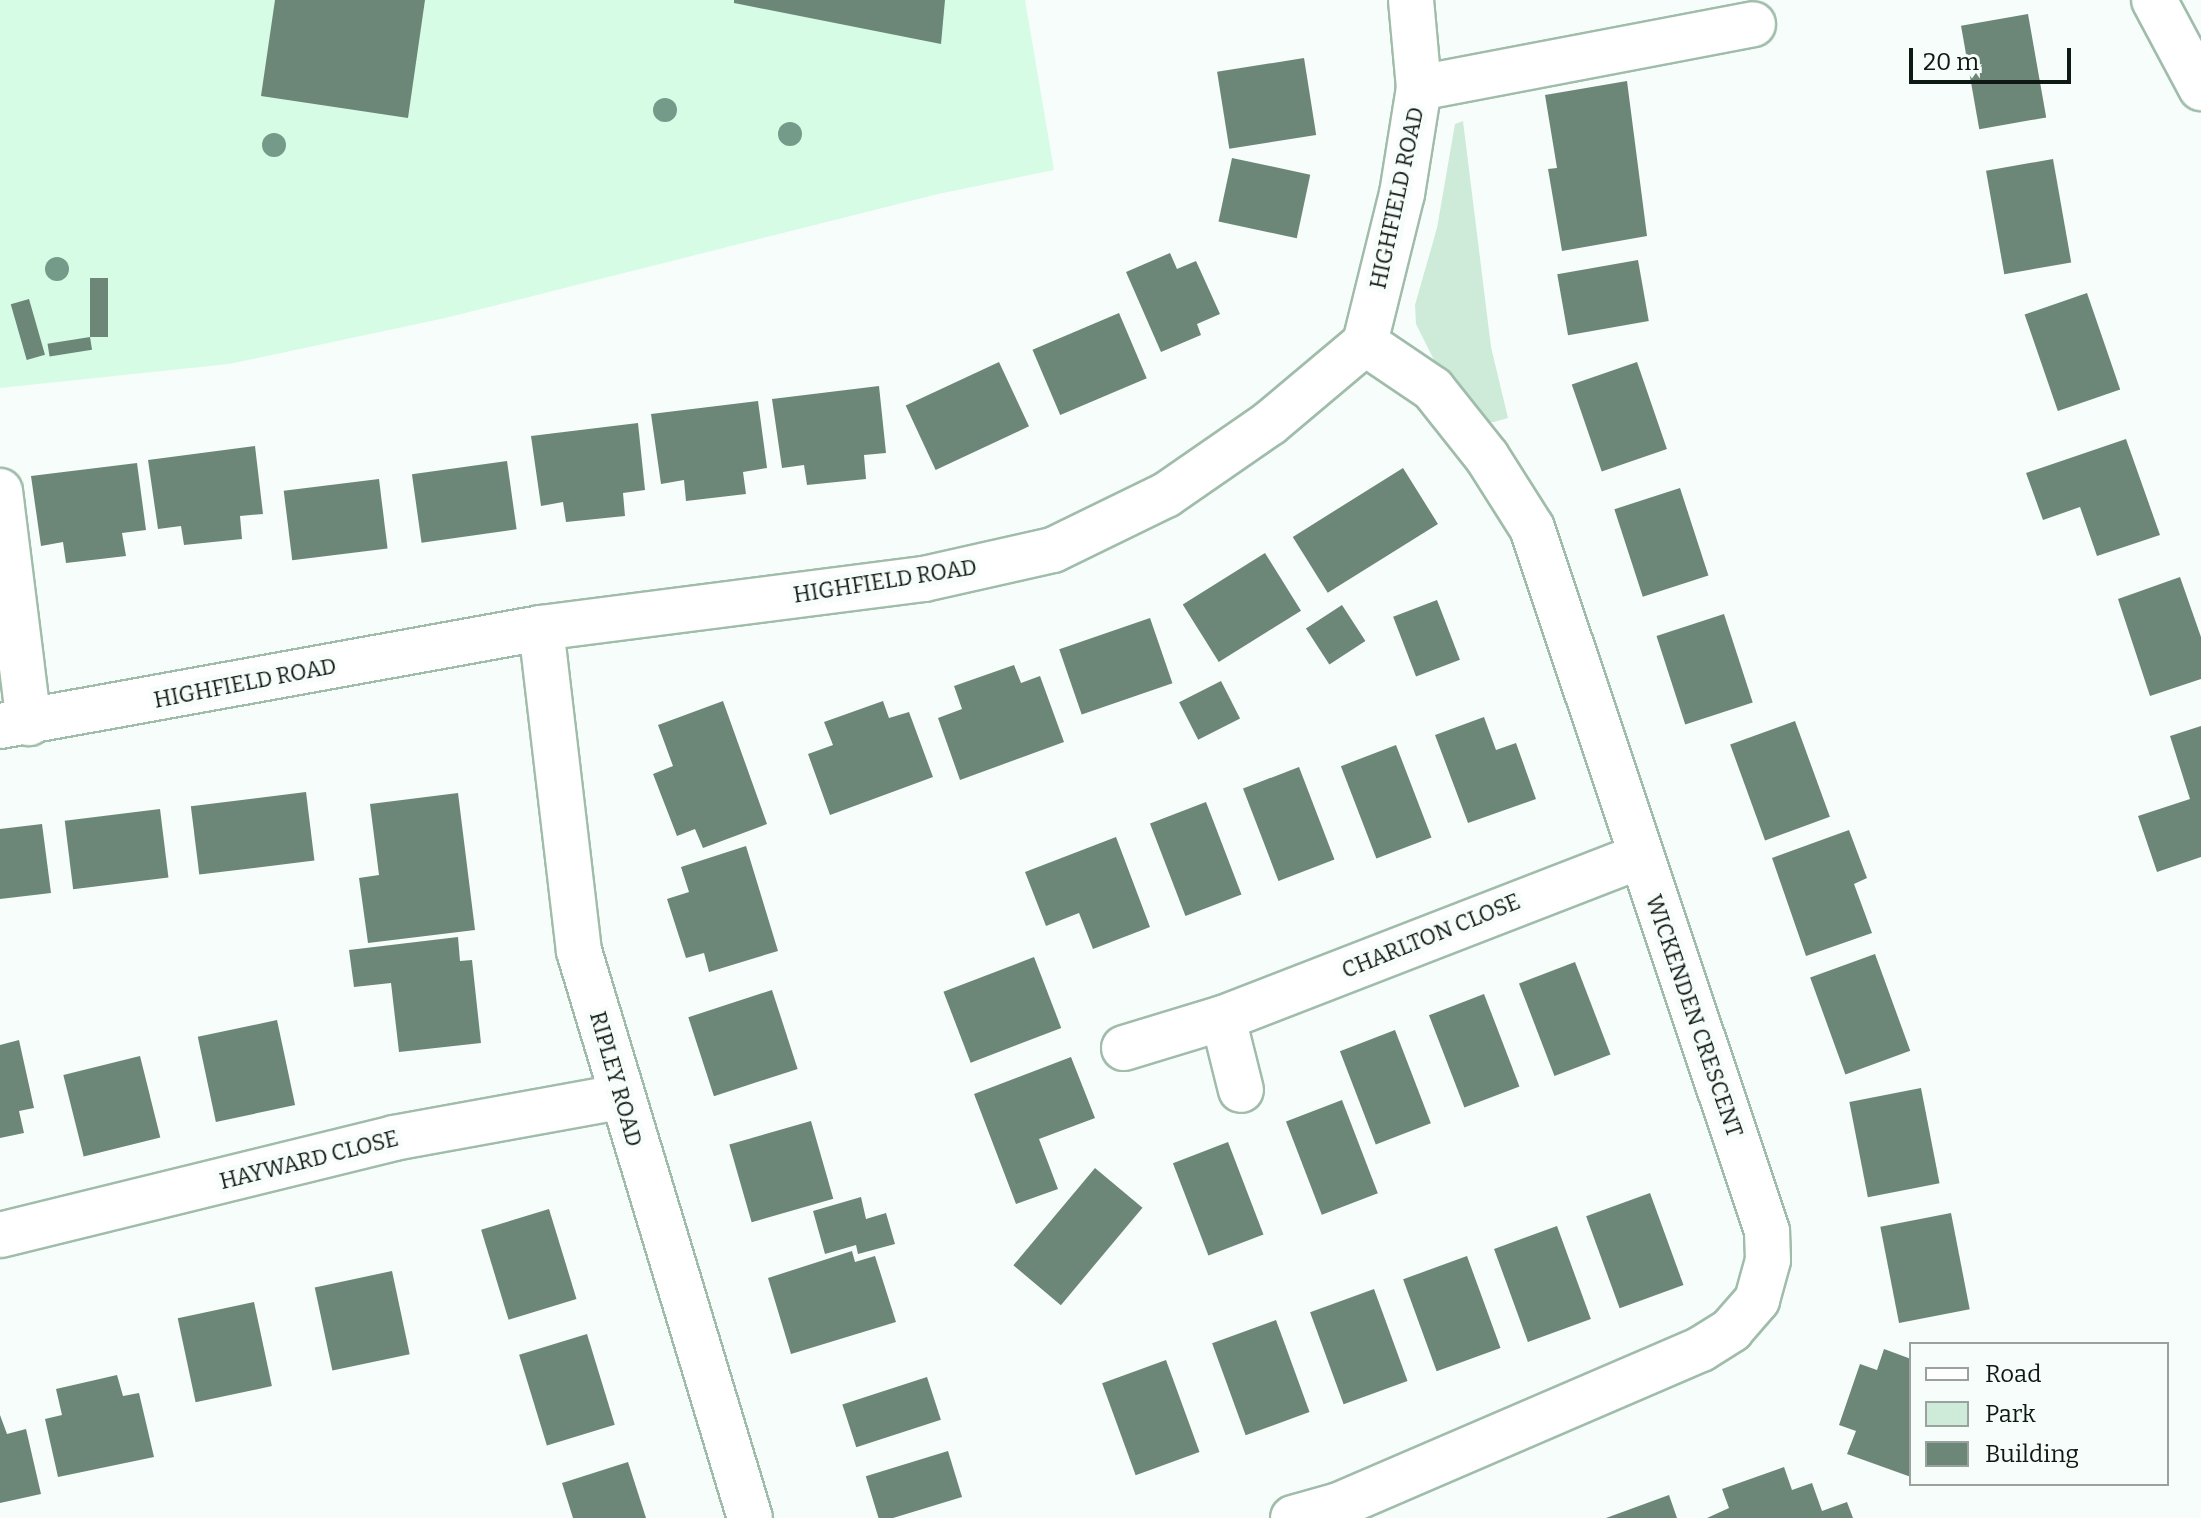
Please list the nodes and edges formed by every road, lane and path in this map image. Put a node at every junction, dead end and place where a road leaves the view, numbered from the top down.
1 (1411, 0) edge
2 (2154, 0) edge
3 (1753, 24) dead end
4 (1419, 88) junction
5 (2201, 88) edge
6 (1365, 343) junction
7 (0, 491) edge
8 (541, 628) junction
9 (14, 725) edge
10 (1640, 856) junction
11 (1223, 1018) junction
12 (1124, 1048) dead end
13 (1241, 1090) dead end
14 (620, 1097) junction
15 (0, 1235) edge
16 (1341, 1511) edge
17 (750, 1518) edge
18 (1293, 1518) edge

1 - 4 street, HIGHFIELD ROAD
2 - 5 street
3 - 4 street
4 - 6 street, HIGHFIELD ROAD
6 - 8 street, HIGHFIELD ROAD
6 - 10 street, WICKENDEN CRESCENT
7 - 9 street
8 - 9 street, HIGHFIELD ROAD
8 - 14 street, RIPLEY ROAD
10 - 11 street, CHARLTON CLOSE
10 - 16 street, WICKENDEN CRESCENT
11 - 12 street, CHARLTON CLOSE
11 - 13 street
14 - 15 street, HAYWARD CLOSE
14 - 17 street, RIPLEY ROAD
16 - 18 street, WICKENDEN CRESCENT

